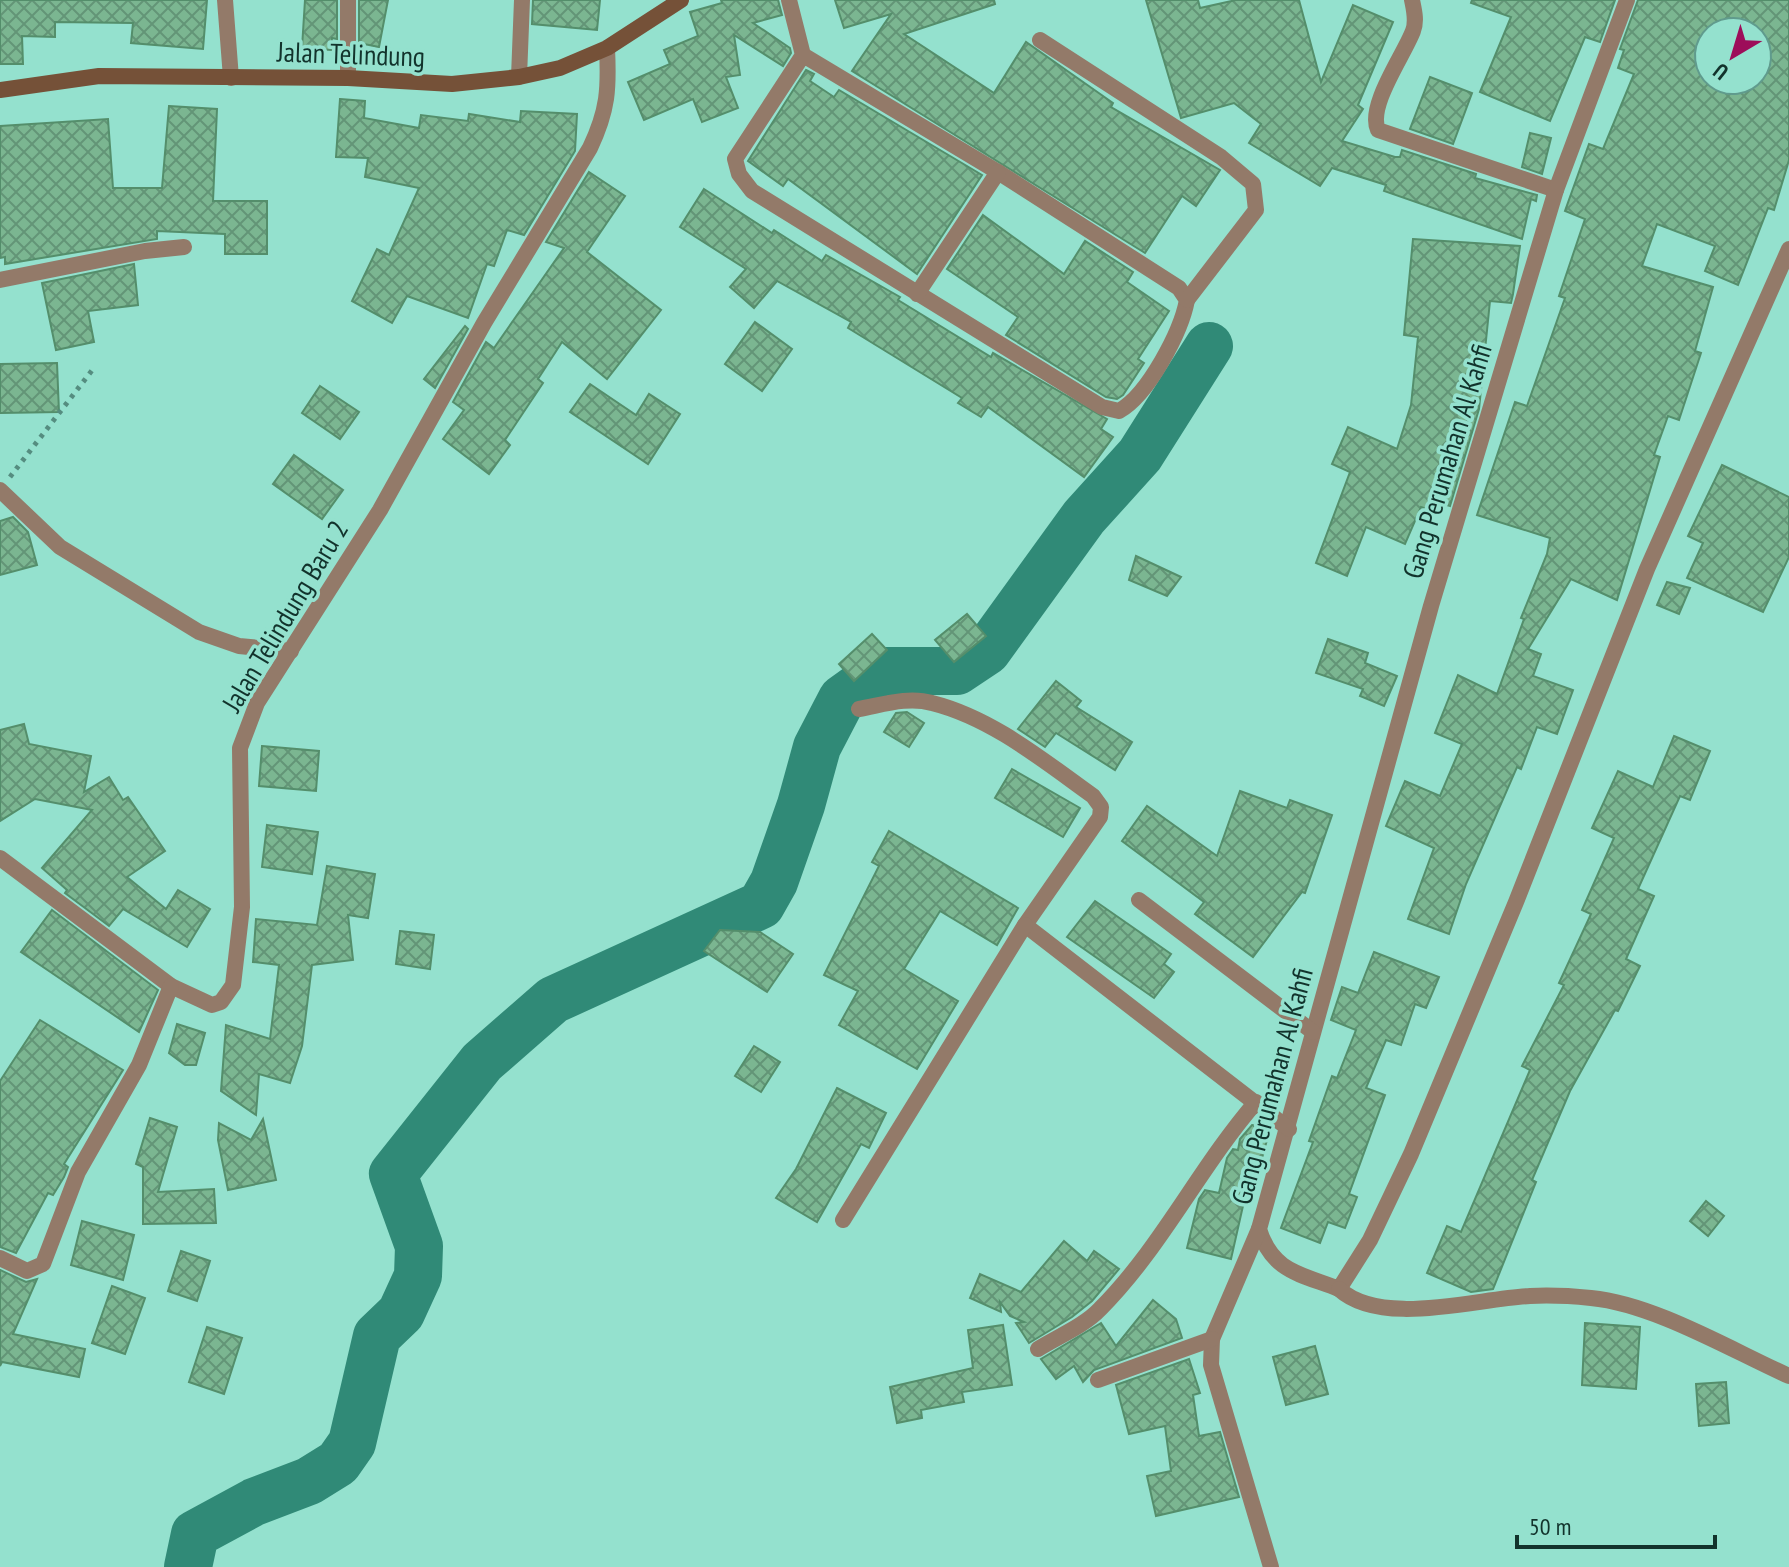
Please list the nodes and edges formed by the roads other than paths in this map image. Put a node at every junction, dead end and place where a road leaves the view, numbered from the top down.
1 (225, 0) edge
2 (348, 0) edge
3 (522, 0) edge
4 (681, 0) edge
5 (789, 0) edge
6 (1412, 0) edge
7 (1627, 0) edge
8 (1040, 40) dead end
9 (607, 48) junction
10 (803, 55) junction
11 (519, 77) junction
12 (231, 78) junction
13 (348, 78) junction
14 (0, 90) edge
15 (998, 172) junction
16 (1556, 190) junction
17 (184, 247) dead end
18 (1789, 249) edge
19 (0, 280) edge
20 (917, 294) junction
21 (1187, 300) junction
22 (0, 490) edge
23 (291, 651) junction
24 (859, 709) dead end
25 (0, 859) edge
26 (1139, 900) dead end
27 (1025, 925) junction
28 (171, 986) junction
29 (1313, 1032) junction
30 (1256, 1102) junction
31 (1289, 1129) junction
32 (843, 1220) dead end
33 (1259, 1229) junction
34 (0, 1258) edge
35 (1339, 1289) junction
36 (1212, 1339) junction
37 (1038, 1349) dead end
38 (1789, 1376) edge
39 (1098, 1380) dead end
40 (1271, 1567) edge

1 - 12 street
2 - 13 street
3 - 11 street
4 - 9 main road, Jalan Telindung
5 - 10 street
6 - 16 street
7 - 16 street, Gang Perumahan Al Kahfi
8 - 21 street
9 - 11 main road, Jalan Telindung
9 - 23 street, Jalan Telindung Baru 2
10 - 15 street
10 - 20 street
11 - 13 main road, Jalan Telindung
12 - 13 main road, Jalan Telindung
12 - 14 main road, Jalan Telindung
15 - 20 street
15 - 21 street
16 - 29 street, Gang Perumahan Al Kahfi
17 - 19 street
18 - 35 street
20 - 21 street
22 - 23 street
23 - 28 street, Jalan Telindung Baru 2
24 - 27 street
25 - 28 street, Jalan Telindung Baru 2
26 - 29 street
27 - 30 street
27 - 32 street
28 - 34 street
29 - 31 street, Gang Perumahan Al Kahfi
30 - 31 street
30 - 37 street
31 - 33 street, Gang Perumahan Al Kahfi
33 - 35 street, Gang Perumahan Al Kahfi
33 - 36 street
35 - 38 street, Gang Perumahan Al Kahfi
36 - 39 street
36 - 40 street

